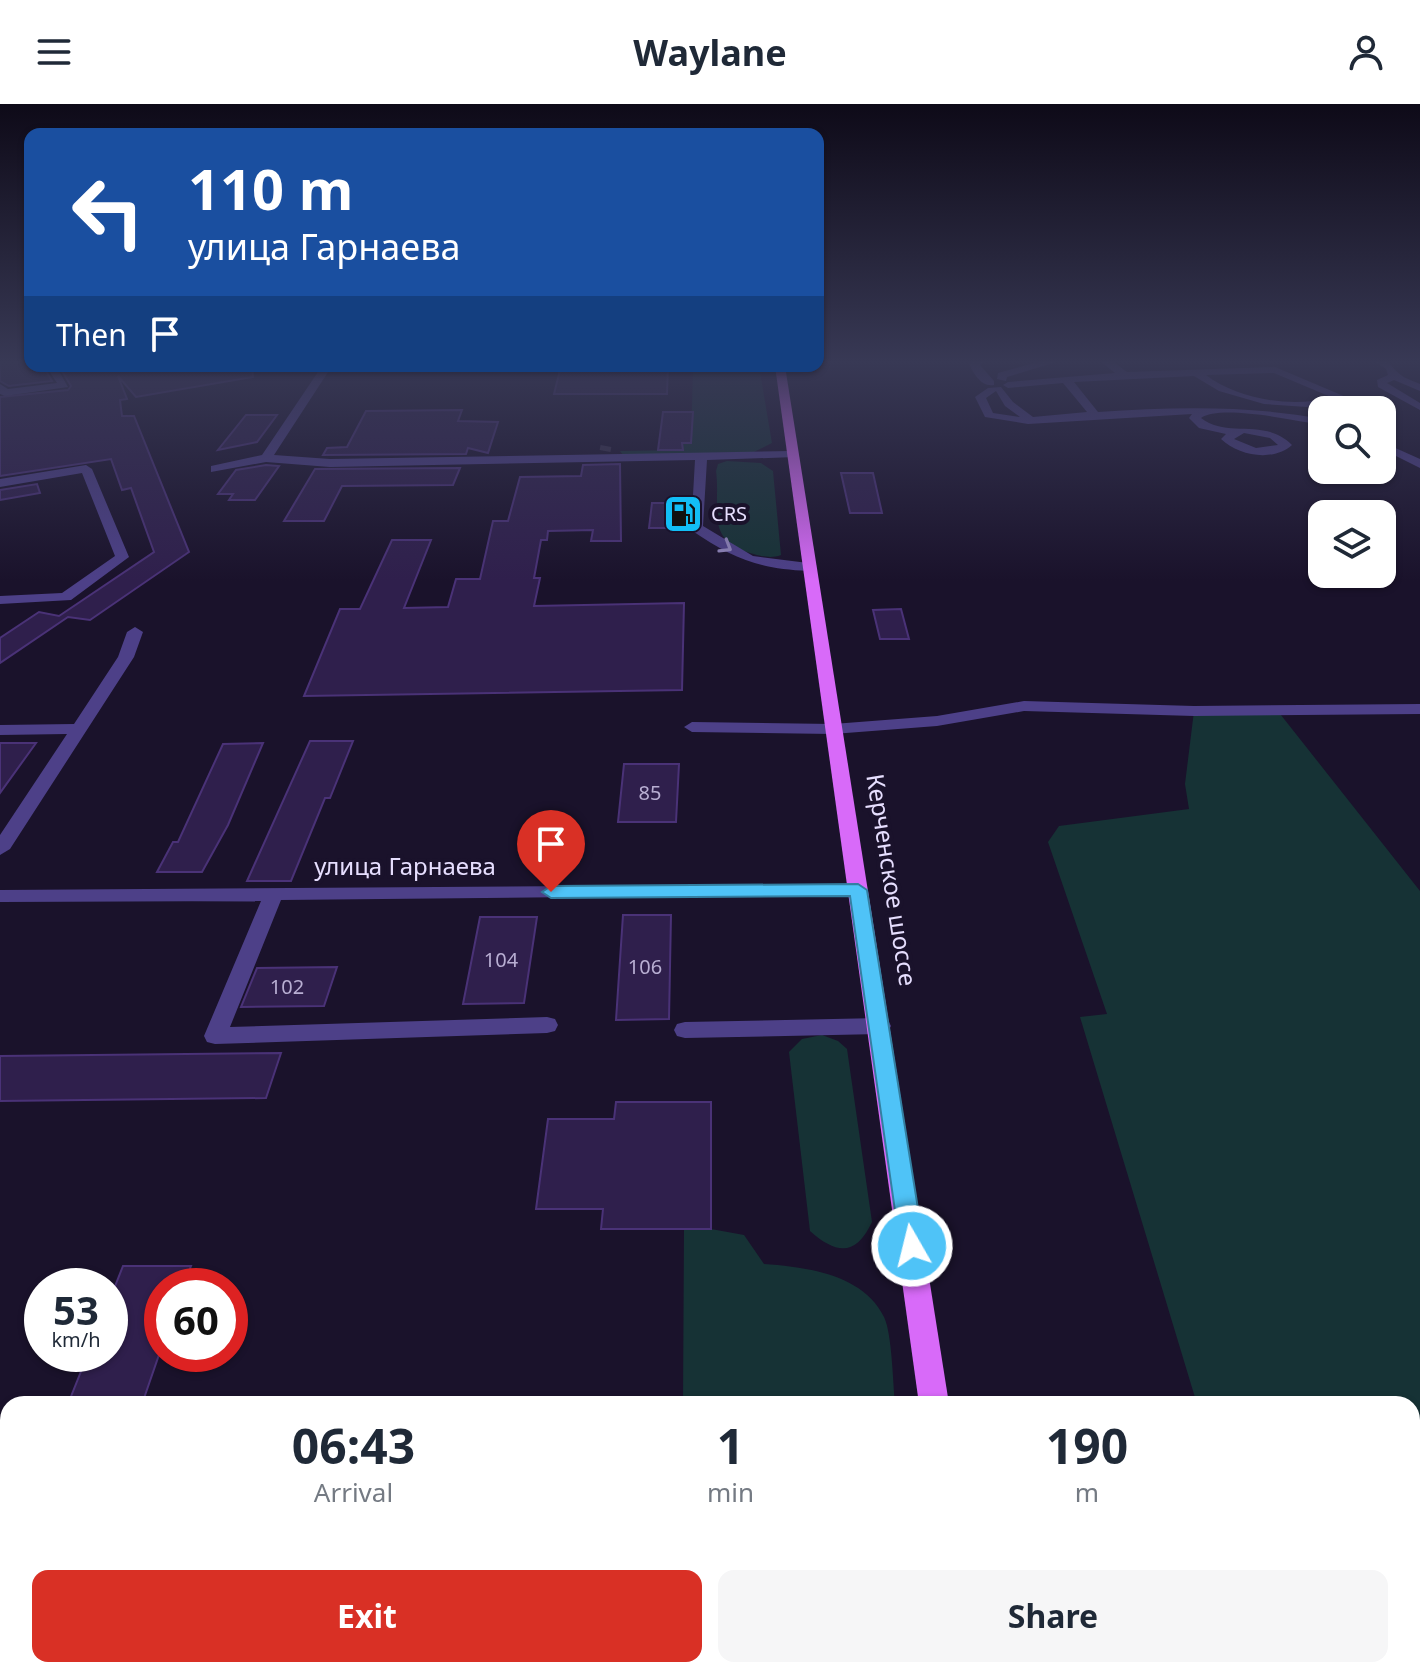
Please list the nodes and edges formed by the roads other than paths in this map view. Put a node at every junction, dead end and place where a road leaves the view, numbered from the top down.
1 (282, 433) edge
2 (788, 433) edge
3 (1396, 452) edge
4 (791, 455) junction
5 (701, 457) junction
6 (266, 458) junction
7 (1420, 464) edge
8 (215, 469) dead end
9 (0, 483) edge
10 (808, 567) junction
11 (0, 600) edge
12 (135, 632) dead end
13 (1420, 709) edge
14 (692, 727) dead end
15 (79, 729) junction
16 (833, 729) junction
17 (0, 730) edge
18 (0, 849) edge
19 (858, 890) junction
20 (274, 894) junction
21 (0, 896) edge
22 (547, 1025) dead end
23 (880, 1026) junction
24 (685, 1030) dead end
25 (933, 1396) edge

1 - 6 street
2 - 4 main road, Керченское шоссе
3 - 7 street
4 - 5 street
4 - 10 main road, Керченское шоссе
5 - 6 street
5 -> 10 street
6 - 8 street
9 - 11 street
10 - 16 main road, Керченское шоссе
12 - 15 street
13 - 16 street
14 - 16 street
15 - 17 street
15 - 18 street
16 - 19 main road, Керченское шоссе
19 - 20 street, улица Гарнаева
19 - 23 main road, Керченское шоссе
20 - 21 street, улица Гарнаева
20 - 22 street
23 - 24 street
23 - 25 main road, Керченское шоссе

